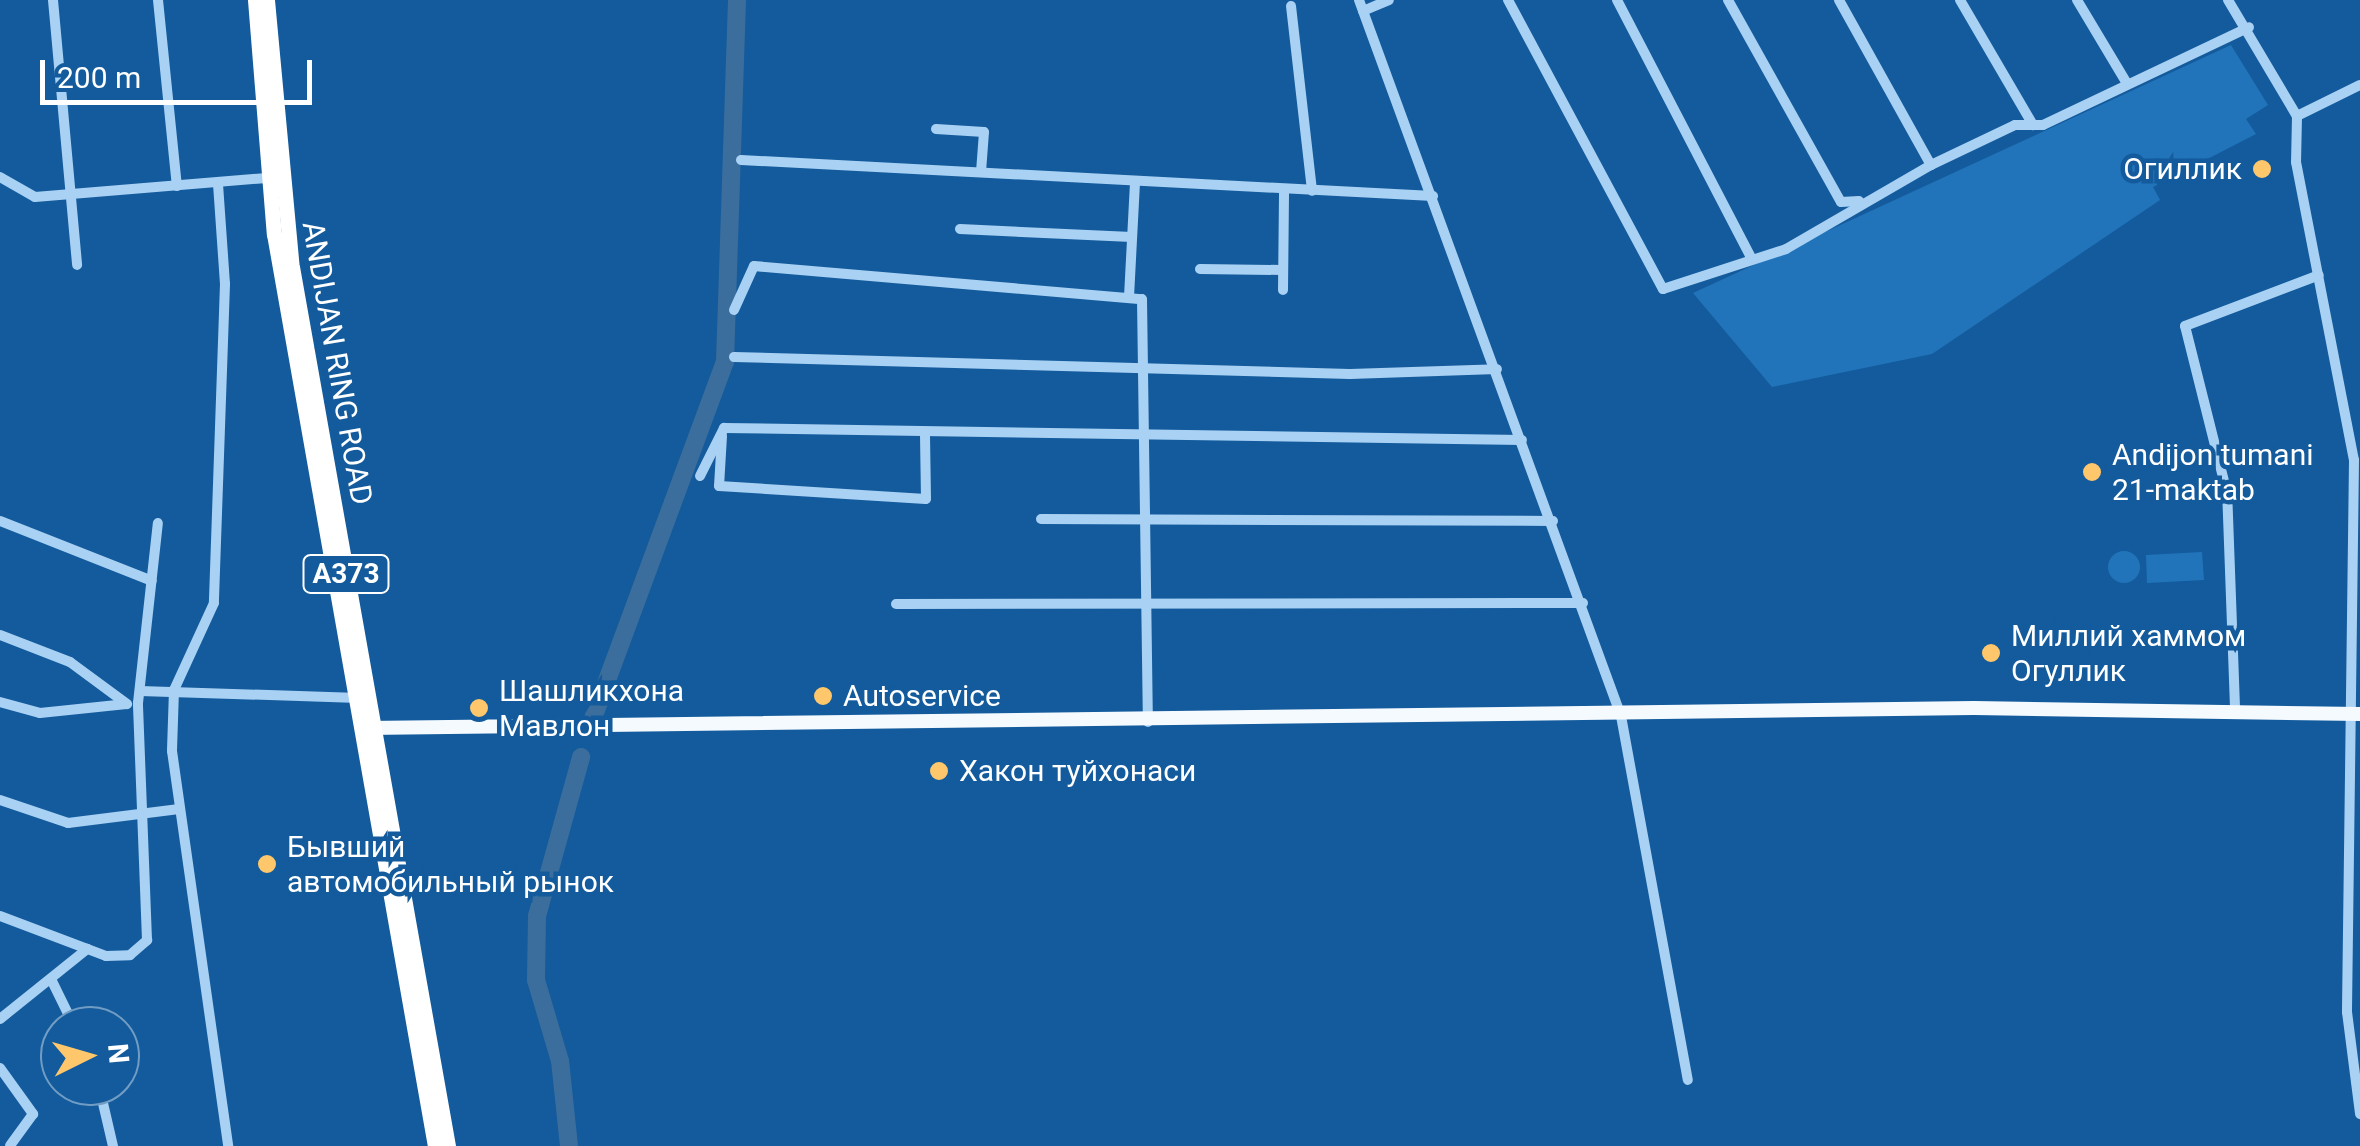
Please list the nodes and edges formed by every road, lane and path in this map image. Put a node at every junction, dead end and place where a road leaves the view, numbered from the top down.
1 (53, 0) edge
2 (158, 0) edge
3 (255, 0) edge
4 (267, 0) edge
5 (1390, 0) edge
6 (1508, 0) edge
7 (1618, 0) edge
8 (1728, 0) edge
9 (1839, 0) edge
10 (1960, 0) edge
11 (2077, 0) edge
12 (2228, 0) edge
13 (1291, 6) dead end
14 (1361, 6) edge
15 (2249, 28) junction
16 (2126, 82) junction
17 (2360, 85) edge
18 (2297, 116) junction
19 (2033, 125) junction
20 (936, 129) dead end
21 (741, 160) dead end
22 (1930, 165) junction
23 (981, 172) junction
24 (0, 177) edge
25 (267, 178) junction
26 (1135, 181) junction
27 (218, 184) junction
28 (177, 186) junction
29 (1284, 190) junction
30 (1312, 191) junction
31 (69, 194) junction
32 (1433, 196) junction
33 (1860, 201) junction
34 (960, 229) dead end
35 (1132, 237) junction
36 (1752, 257) junction
37 (77, 265) dead end
38 (1200, 268) dead end
39 (1284, 270) junction
40 (2319, 275) junction
41 (1283, 290) dead end
42 (1130, 297) junction
43 (734, 310) dead end
44 (734, 357) dead end
45 (1146, 369) junction
46 (1497, 369) junction
47 (723, 430) junction
48 (925, 435) junction
49 (1146, 440) junction
50 (1522, 440) junction
51 (700, 476) dead end
52 (1041, 519) dead end
53 (1148, 519) junction
54 (0, 521) edge
55 (1554, 521) junction
56 (158, 522) dead end
57 (152, 582) junction
58 (1146, 603) junction
59 (1582, 603) junction
60 (896, 604) dead end
61 (0, 635) edge
62 (174, 690) junction
63 (362, 698) junction
64 (135, 700) junction
65 (0, 702) edge
66 (2235, 707) junction
67 (2356, 714) edge
68 (1620, 716) junction
69 (1148, 723) junction
70 (368, 727) junction
71 (0, 800) edge
72 (177, 809) junction
73 (139, 818) junction
74 (0, 916) edge
75 (87, 949) junction
76 (51, 979) junction
77 (64, 1006) edge
78 (0, 1019) edge
79 (0, 1068) edge
80 (1688, 1080) dead end
81 (104, 1106) edge
82 (2360, 1114) edge
83 (10, 1146) edge
84 (113, 1146) edge
85 (228, 1146) edge
86 (435, 1146) edge
87 (448, 1146) edge

1 - 31 street
2 - 28 street
3 - 25 highway, ANDIJAN RING ROAD / A373
4 - 63 highway, ANDIJAN RING ROAD / A373
5 - 14 street
6 - 36 street
7 - 36 street
8 - 33 street
9 - 22 street
10 - 19 street
11 - 16 street
12 - 15 street
13 - 30 street
14 - 32 street
15 - 16 street
15 - 18 street
16 - 19 street
17 - 18 street
18 - 40 street
19 - 22 street
20 - 23 street
21 - 23 street
22 - 33 street
23 - 26 street
24 - 31 street
25 - 27 street
25 - 63 highway, ANDIJAN RING ROAD / A373
26 - 29 street
26 - 35 street
27 - 28 street
27 - 62 street
28 - 31 street
29 - 30 street
29 - 39 street
30 - 32 street
31 - 37 street
32 - 46 street
33 - 36 street
34 - 35 street
35 - 42 street
38 - 39 street
39 - 41 street
40 - 66 street
40 - 67 street
42 - 43 street
42 - 45 street
44 - 45 street
45 - 46 street
45 - 49 street
46 - 50 street
47 - 48 street
47 - 48 street
47 - 51 street
48 - 49 street
49 - 50 street
49 - 53 street
50 - 55 street
52 - 53 street
53 - 55 street
53 - 58 street
54 - 57 street
55 - 59 street
56 - 57 street
57 - 64 street
58 - 59 street
58 - 60 street
58 - 69 street
59 - 68 street
61 - 64 street
62 - 63 street
62 - 64 street
62 - 72 street
63 - 70 highway, ANDIJAN RING ROAD / A373
64 - 65 street
64 - 73 street
66 - 67 main road
66 - 68 main road
67 - 82 street
68 - 69 main road
68 - 80 street
69 - 70 main road
70 - 86 highway, ANDIJAN RING ROAD / A373
70 - 87 highway, ANDIJAN RING ROAD / A373
71 - 73 street
72 - 73 street
72 - 85 street
73 - 75 street
74 - 75 street
75 - 76 street
76 - 77 street
76 - 78 street
79 - 83 street
81 - 84 street

